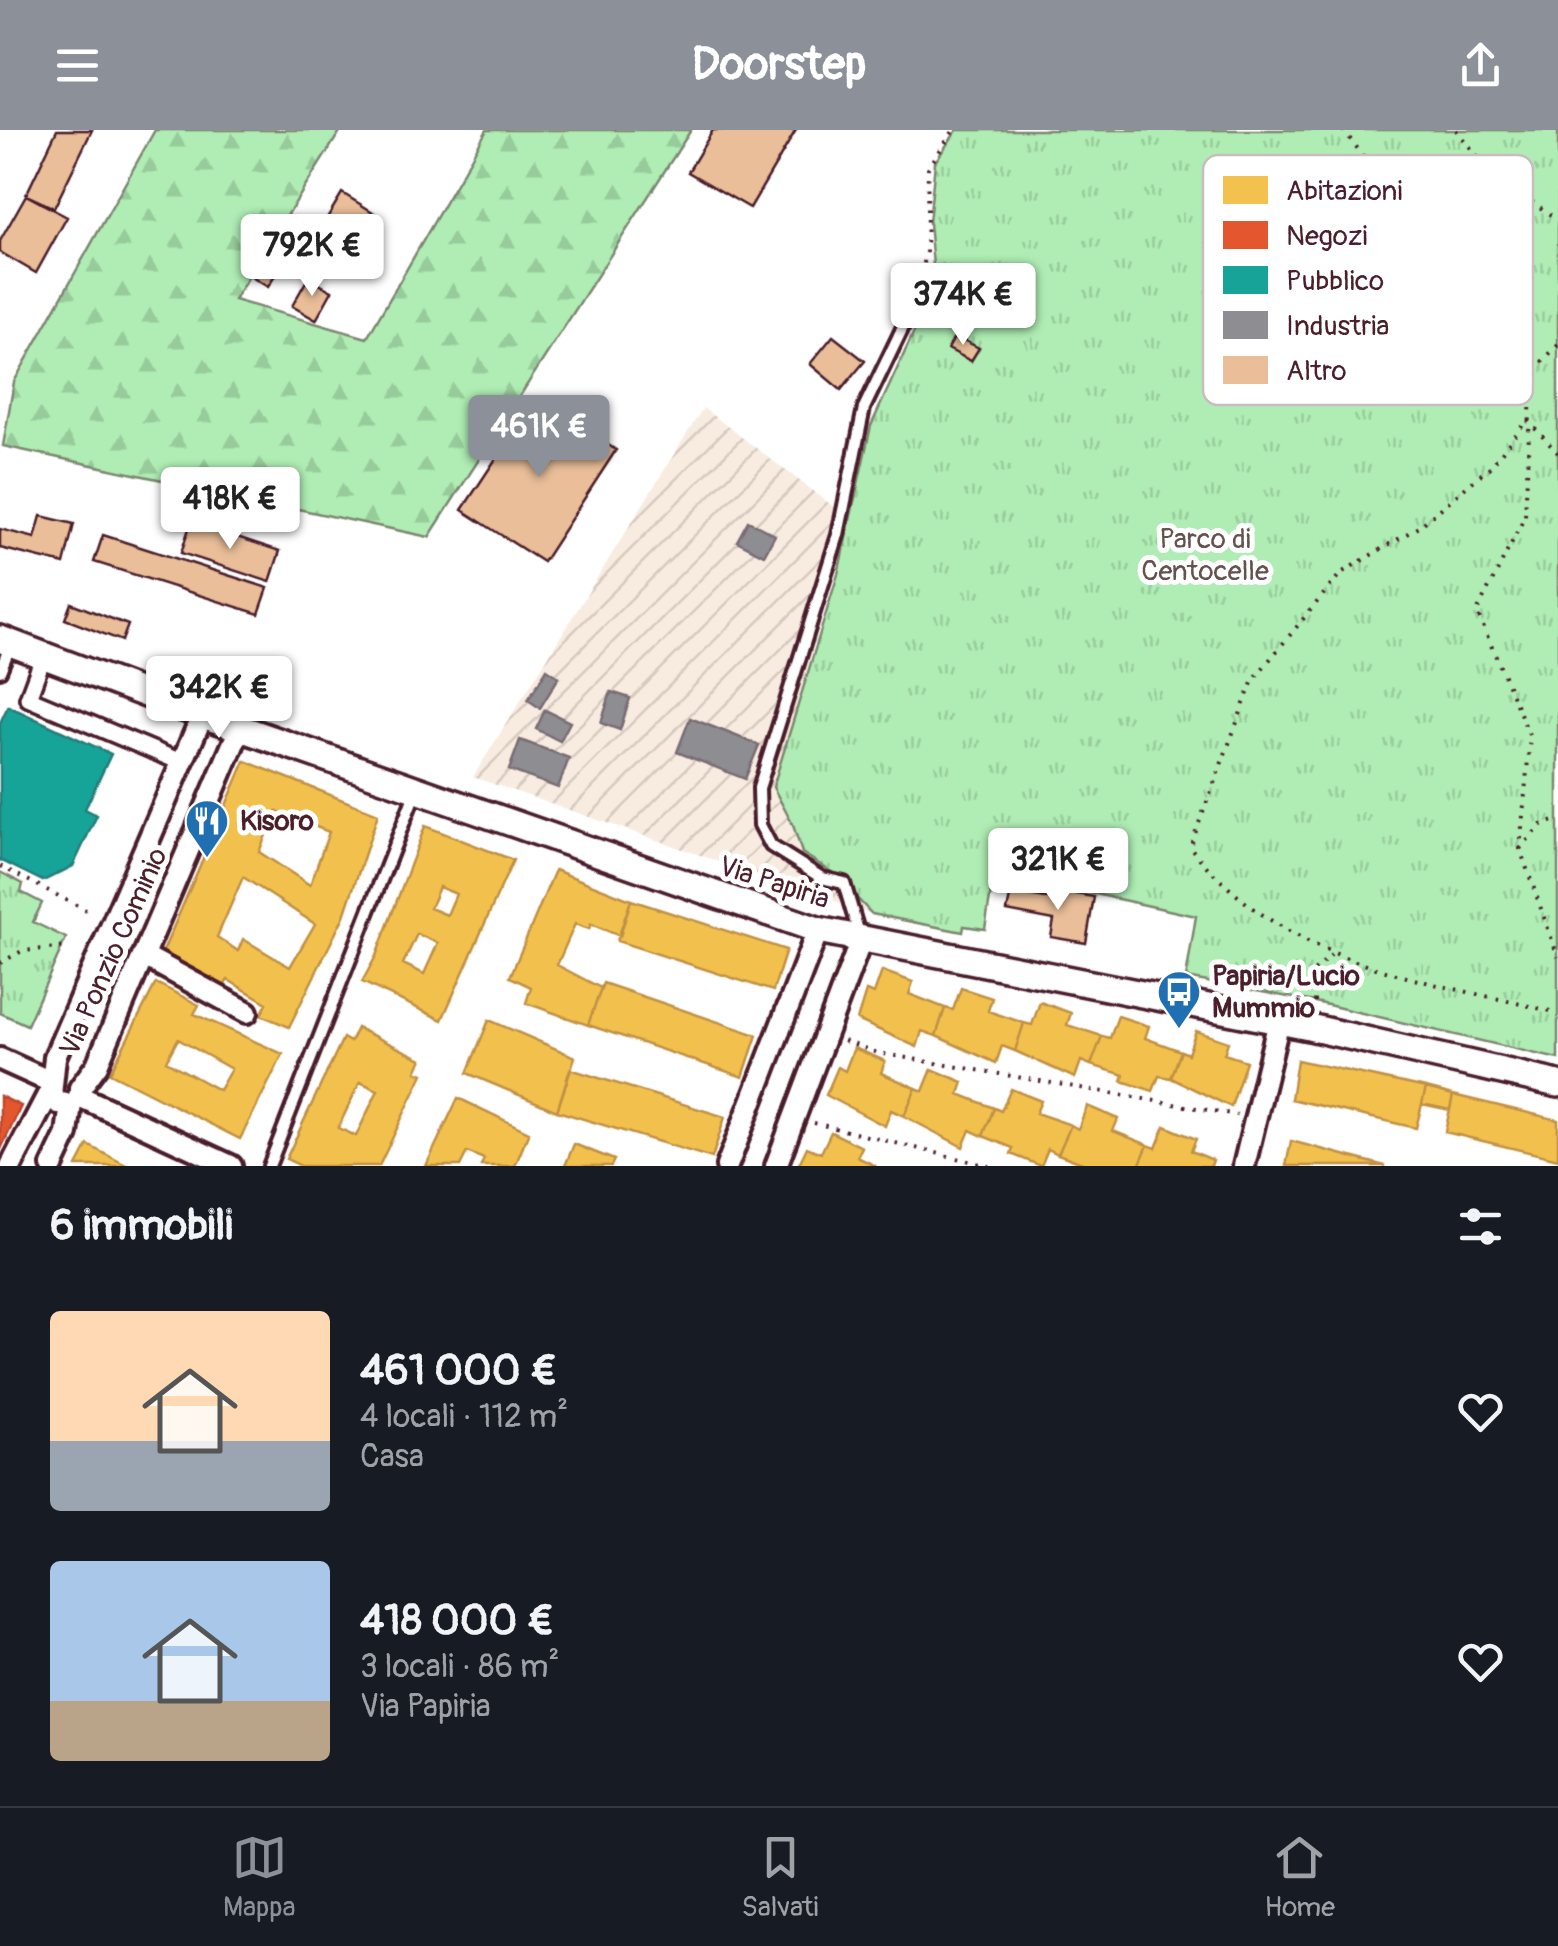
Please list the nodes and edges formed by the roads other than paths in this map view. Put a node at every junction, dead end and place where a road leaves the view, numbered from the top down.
1 (917, 298) road end
2 (6, 641) edge
3 (44, 655) junction
4 (0, 671) edge
5 (203, 714) junction
6 (240, 728) junction
7 (182, 765) junction
8 (219, 782) junction
9 (416, 791) junction
10 (818, 930) junction
11 (861, 940) junction
12 (144, 956) junction
13 (247, 1012) dead end
14 (1279, 1021) junction
15 (0, 1059) edge
16 (52, 1083) junction
17 (1558, 1084) edge
18 (77, 1096) junction
19 (11, 1166) edge
20 (52, 1166) edge
21 (231, 1166) edge
22 (269, 1166) edge
23 (728, 1166) edge
24 (776, 1166) edge
25 (1244, 1166) edge

1 - 11 lane
2 - 3 street, Via Papiria
2 - 4 lane
3 - 5 street, Via Papiria
3 - 7 street
5 - 6 street, Via Papiria
5 - 7 street, Via Ponzio Cominio
6 - 8 street, Via Ponzio Cominio
6 - 9 street, Via Papiria
7 - 8 street
7 - 16 street, Via Ponzio Cominio
8 - 12 street, Via Ponzio Cominio
9 - 10 street, Via Papiria
9 - 22 lane
10 - 11 street, Via Papiria
10 - 23 street
11 - 14 street, Via Papiria
11 - 24 street
12 - 13 street
12 - 18 street, Via Ponzio Cominio
14 - 17 street, Via Papiria
14 - 25 street
15 - 16 street
16 - 18 street
16 - 19 street, Via Ponzio Cominio
18 - 20 street, Via Ponzio Cominio
18 - 21 street

